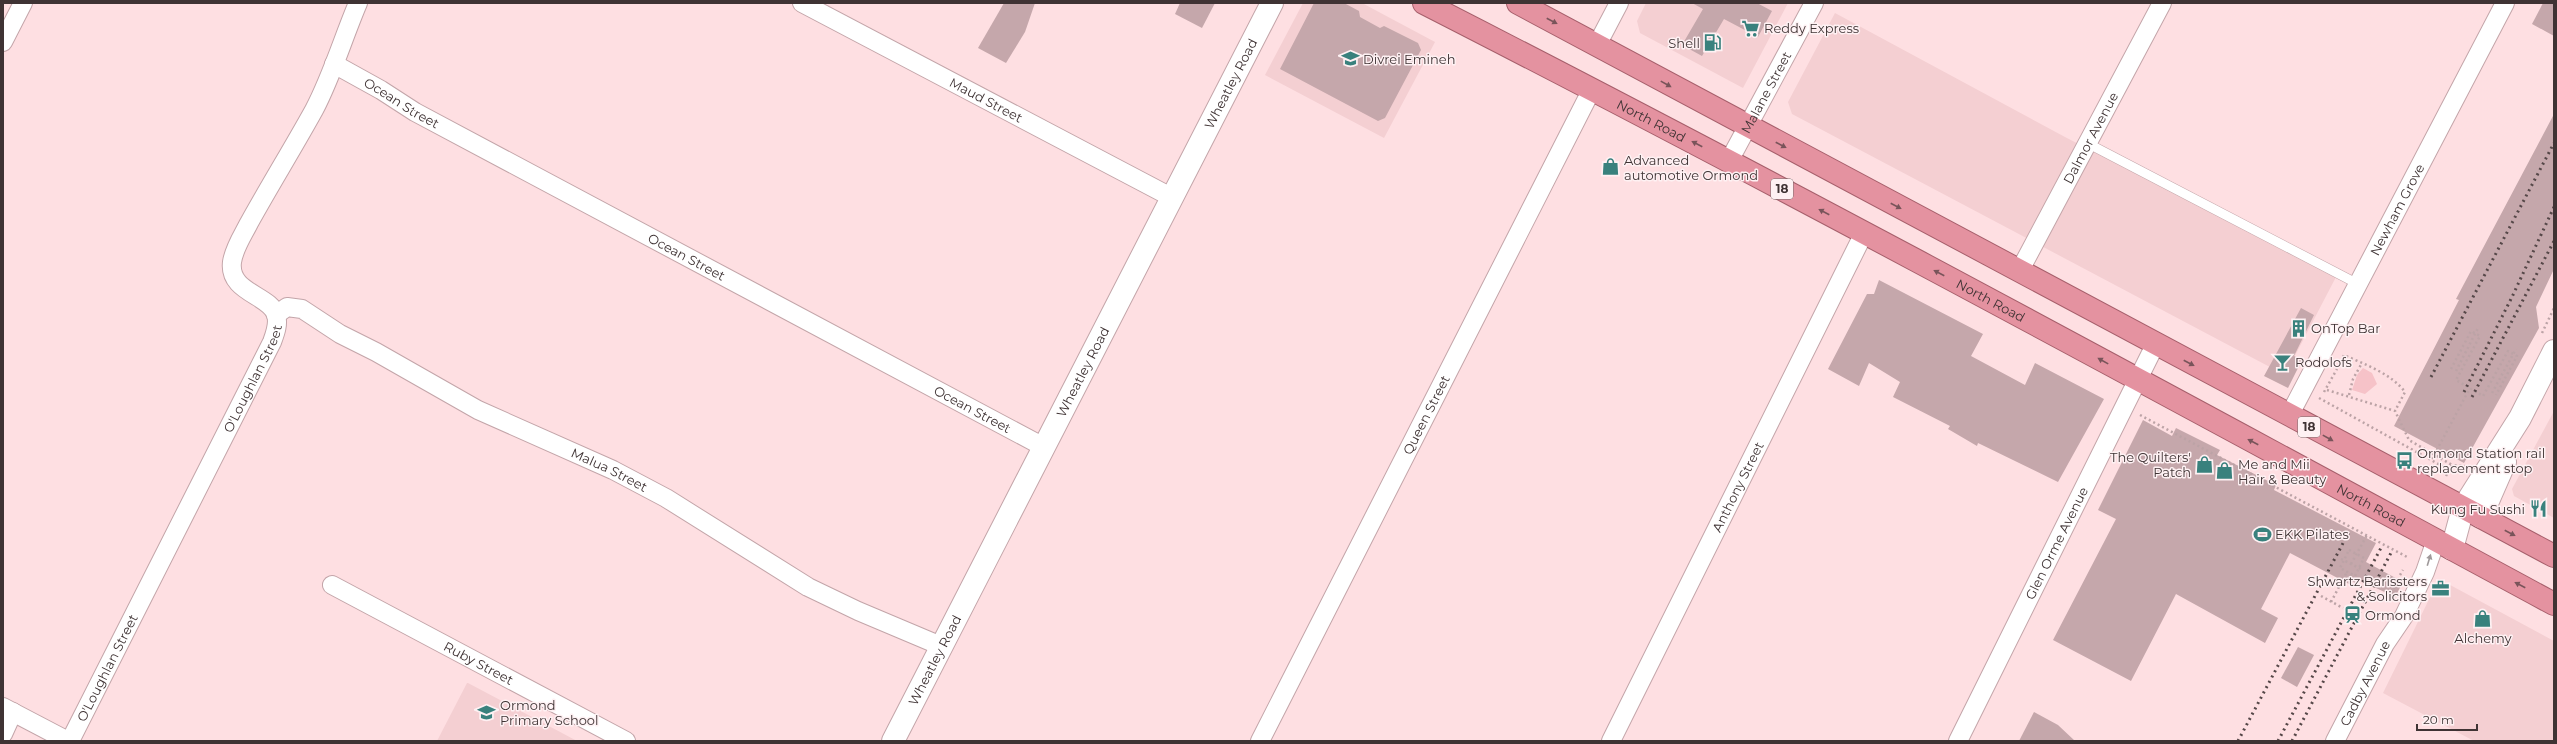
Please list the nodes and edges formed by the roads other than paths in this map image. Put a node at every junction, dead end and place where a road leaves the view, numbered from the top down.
1 (23, 3) edge
2 (358, 3) edge
3 (802, 3) edge
4 (1272, 3) edge
5 (1424, 3) edge
6 (1518, 3) edge
7 (1619, 3) edge
8 (1814, 3) edge
9 (2162, 3) edge
10 (2505, 3) edge
11 (3, 42) edge
12 (1597, 46) junction
13 (334, 64) junction
14 (1592, 89) junction
15 (1748, 128) junction
16 (2087, 143) junction
17 (1729, 161) junction
18 (1171, 197) junction
19 (1864, 232) junction
20 (2019, 272) junction
21 (2358, 284) junction
22 (276, 315) junction
23 (2155, 345) junction
24 (2547, 345) edge
25 (2137, 380) junction
26 (2289, 416) junction
27 (1042, 446) junction
28 (2472, 512) junction
29 (2444, 544) junction
30 (2554, 556) edge
31 (332, 585) dead end
32 (2554, 604) edge
33 (940, 646) junction
34 (8, 710) edge
35 (3, 734) edge
36 (69, 741) edge
37 (626, 741) edge
38 (893, 741) edge
39 (1260, 741) edge
40 (1611, 741) edge
41 (1958, 741) edge
42 (2335, 741) edge

1 - 11 street
2 - 13 street, O'Loughlan Street
3 - 18 street, Maud Street
4 - 18 street, Wheatley Road
5 - 14 highway, North Road / 18
6 -> 12 highway, 18
7 - 12 street
8 - 15 street, Malane Street
9 - 16 street, Dalmor Avenue
10 - 21 street, Newham Grove
12 -> 15 highway, 18
13 - 22 street, O'Loughlan Street
13 - 27 street, Ocean Street
17 -> 14 highway, North Road / 18
14 - 39 street, Queen Street
15 - 17 street, Malane Street
15 -> 20 highway, 18
16 - 20 street, Dalmor Avenue
16 - 21 lane
19 -> 17 highway, North Road / 18
18 - 27 street, Wheatley Road
25 -> 19 highway, North Road / 18
19 - 40 street, Anthony Street
20 - 23 highway, 18
21 - 26 street, Newham Grove
22 - 33 street, Malua Street
22 - 36 street, O'Loughlan Street
23 - 25 street, Glen Orme Avenue
23 -> 26 highway, 18
24 - 28 street
29 -> 25 highway, North Road / 18
25 - 41 street, Glen Orme Avenue
26 -> 28 highway, 18
27 - 33 street, Wheatley Road
28 - 29 street
28 -> 30 highway, 18
32 -> 29 highway, North Road / 18
42 -> 29 street, Cadby Avenue
31 - 37 street, Ruby Street
33 - 38 street, Wheatley Road
34 - 35 street
34 - 36 street

